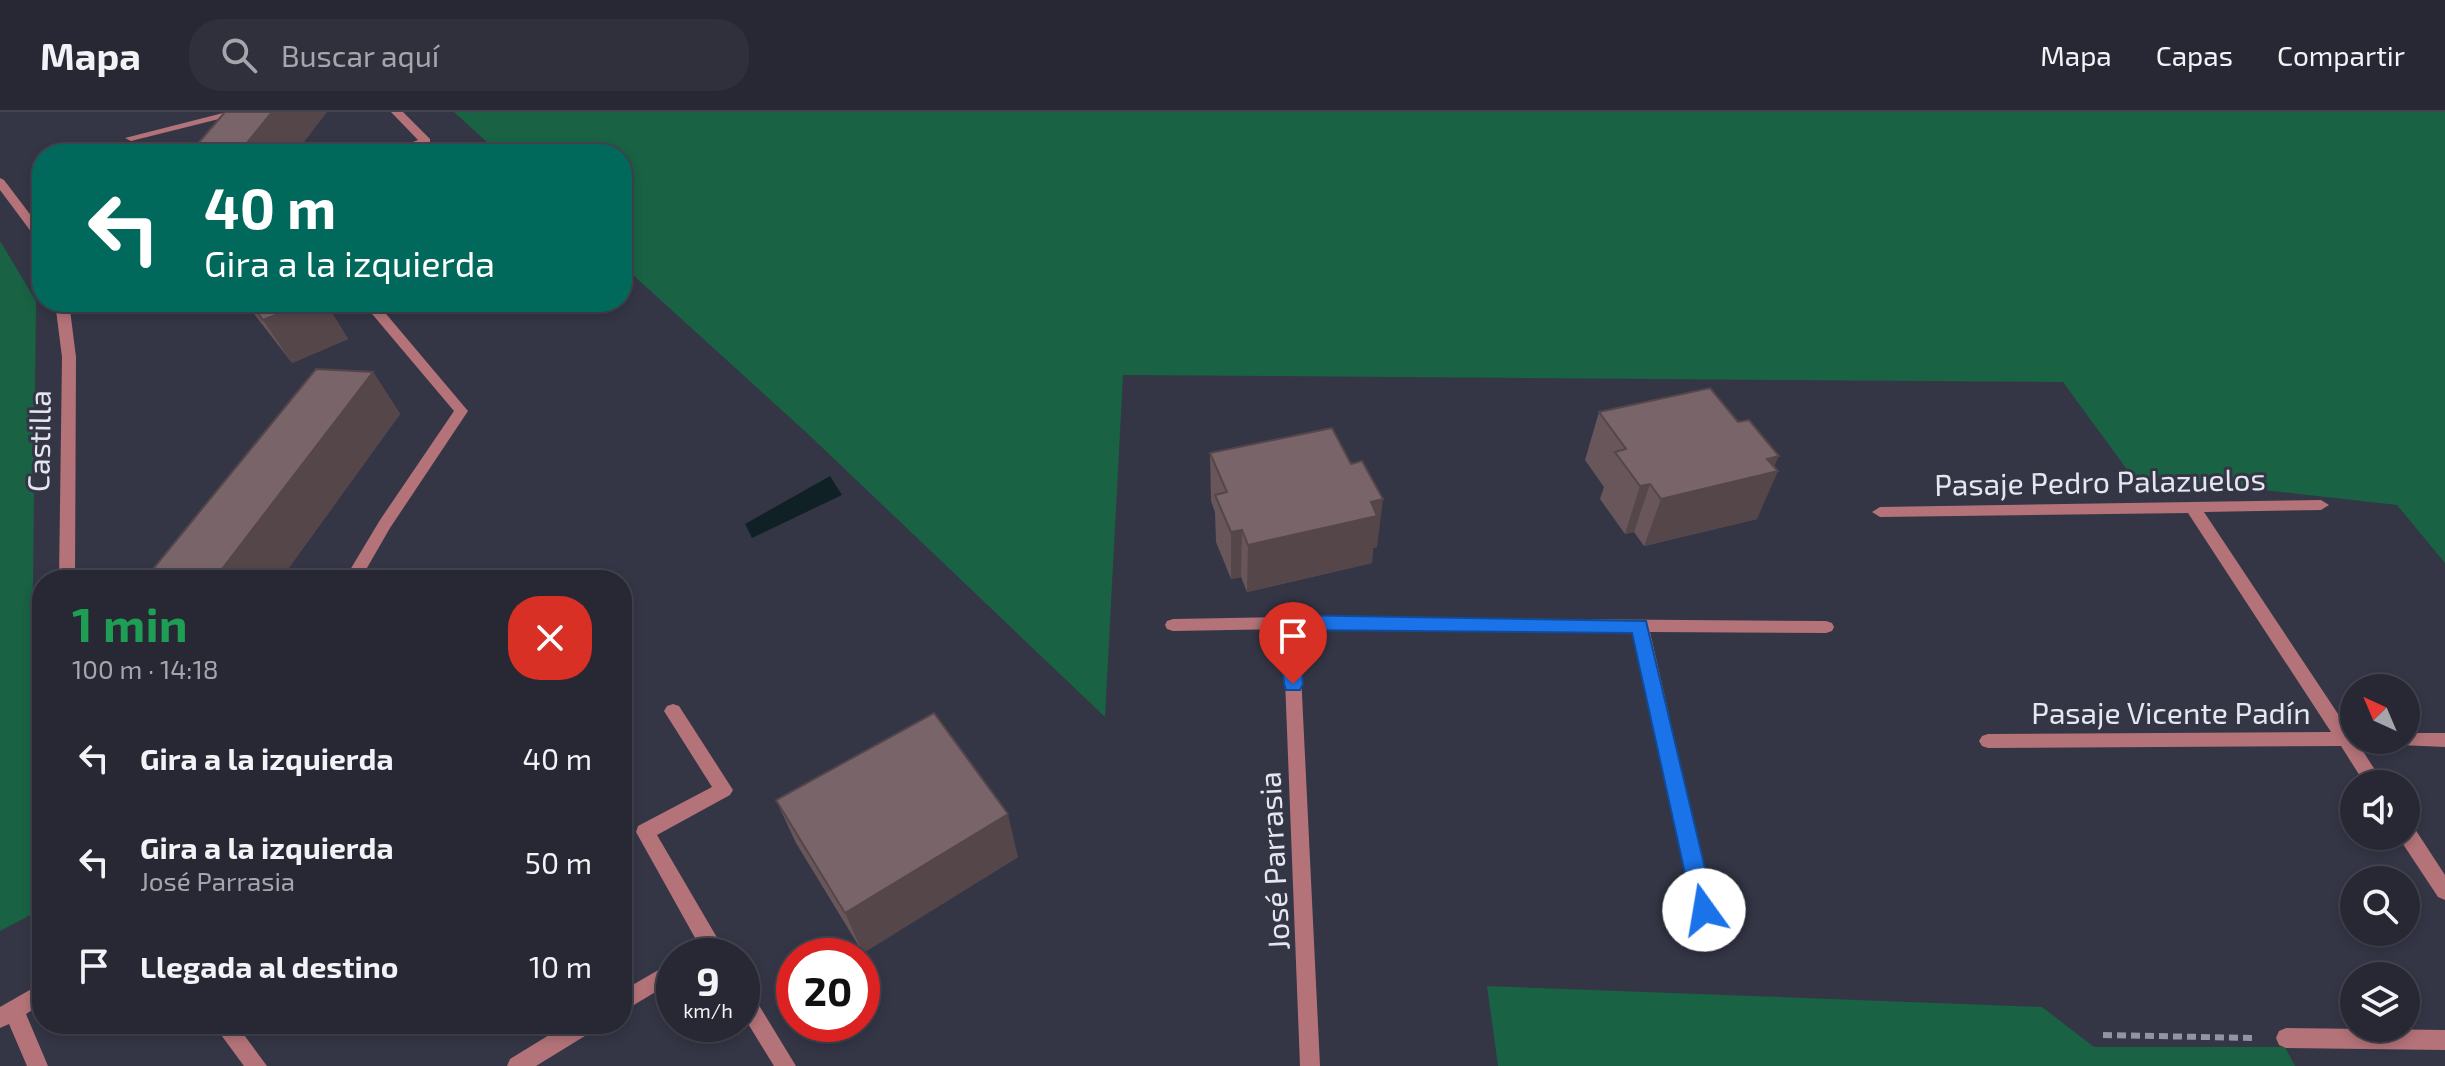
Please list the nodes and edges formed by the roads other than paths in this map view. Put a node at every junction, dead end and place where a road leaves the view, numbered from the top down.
1 (241, 112) edge
2 (397, 112) edge
3 (131, 138) dead end
4 (417, 144) edge
5 (0, 182) edge
6 (32, 225) edge
7 (63, 312) edge
8 (377, 312) edge
9 (2321, 505) dead end
10 (2194, 509) junction
11 (1880, 512) dead end
12 (67, 570) edge
13 (358, 570) edge
14 (1288, 623) junction
15 (1173, 625) dead end
16 (1640, 626) junction
17 (1826, 627) dead end
18 (673, 711) dead end
19 (2340, 724) edge
20 (2340, 739) edge
21 (2420, 740) edge
22 (2445, 740) edge
23 (1988, 741) dead end
24 (2418, 850) edge
25 (2445, 891) edge
26 (1710, 936) dead end
27 (701, 938) edge
28 (656, 981) edge
29 (632, 996) edge
30 (32, 999) edge
31 (7, 1014) edge
32 (760, 1025) edge
33 (231, 1034) edge
34 (570, 1034) edge
35 (2286, 1038) road end
36 (2445, 1040) edge
37 (38, 1066) edge
38 (257, 1066) edge
39 (517, 1066) edge
40 (786, 1066) edge
41 (1310, 1066) edge

1 - 3 street
2 - 4 street
5 - 6 street
7 - 12 street, Castilla
8 - 13 street
9 - 10 street, Pasaje Pedro Palazuelos
10 - 11 street, Pasaje Pedro Palazuelos
10 - 19 street
14 - 15 street
14 - 16 street
14 - 41 street, José Parrasia
16 - 17 street
16 - 26 street
18 - 27 street
20 - 23 street, Pasaje Vicente Padín
21 - 22 street
24 - 25 street
28 - 29 street
30 - 31 street
31 - 37 street
32 - 40 street
33 - 38 street
34 - 39 street
35 - 36 street

